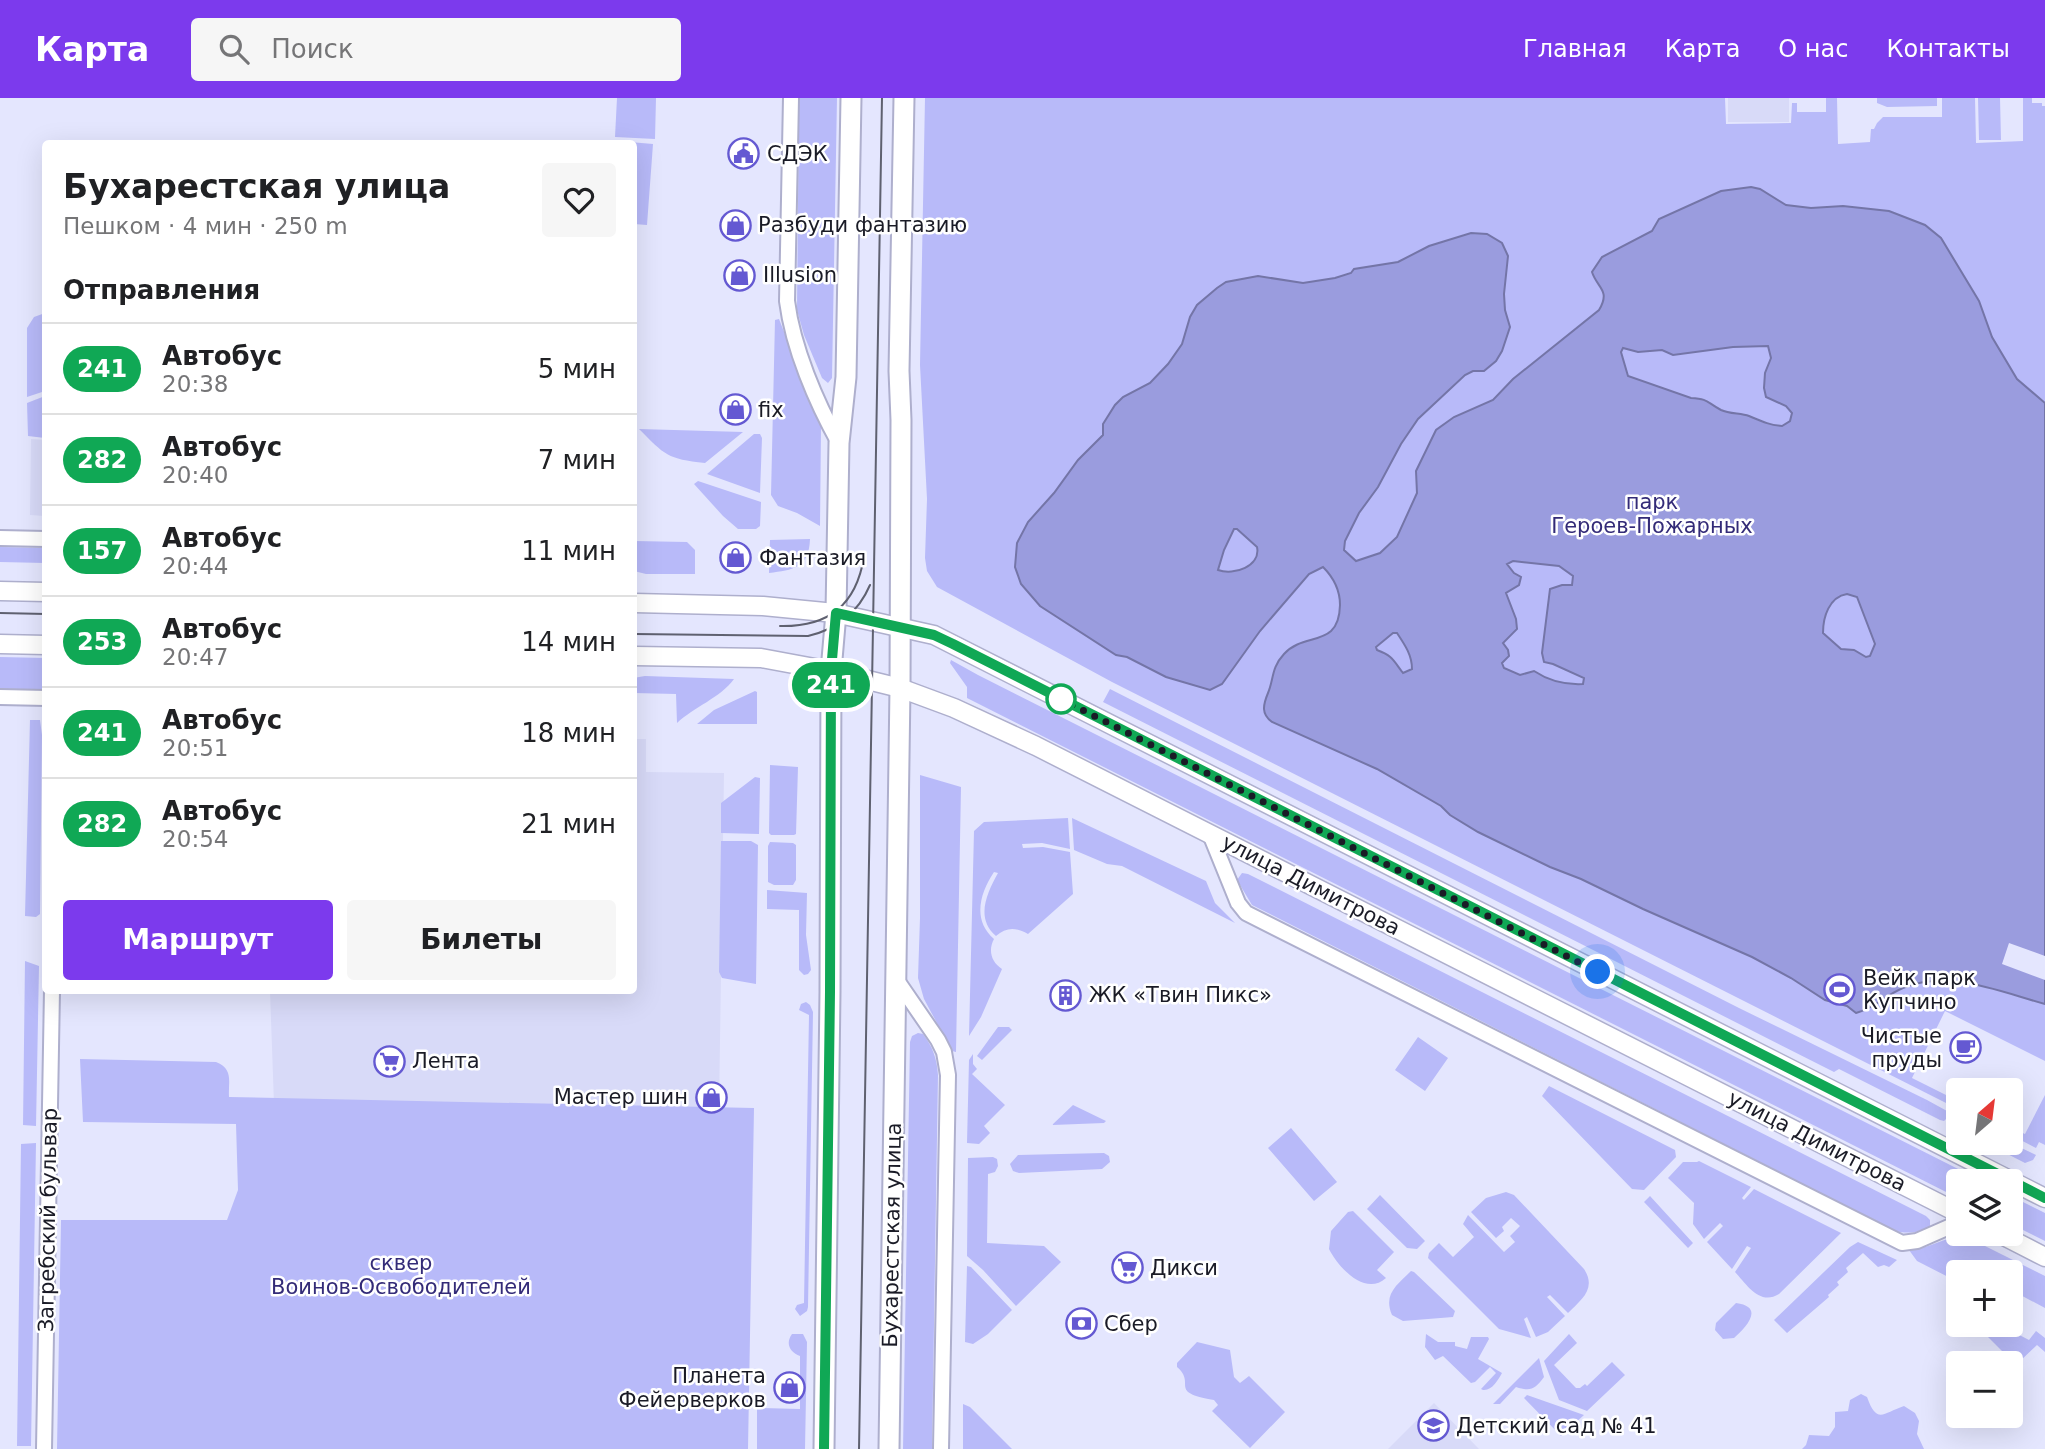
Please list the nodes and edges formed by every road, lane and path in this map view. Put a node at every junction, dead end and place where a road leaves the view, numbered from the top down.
1 (791, 98) edge
2 (851, 98) edge
3 (904, 98) edge
4 (839, 443) junction
5 (0, 538) edge
6 (42, 539) edge
7 (0, 591) edge
8 (42, 592) edge
9 (638, 600) edge
10 (836, 613) junction
11 (900, 627) junction
12 (0, 644) edge
13 (42, 645) edge
14 (637, 656) edge
15 (831, 671) junction
16 (900, 688) junction
17 (0, 697) edge
18 (42, 698) edge
19 (1210, 834) junction
20 (894, 976) junction
21 (52, 994) edge
22 (2045, 1198) edge
23 (1946, 1207) edge
24 (1946, 1228) edge
25 (2023, 1245) edge
26 (2045, 1256) edge
27 (44, 1449) edge
28 (824, 1449) edge
29 (889, 1449) edge
30 (941, 1449) edge

1 - 4 street
2 - 4 main road
3 - 11 main road, Бухарестская улица
4 - 10 main road
5 - 6 street
7 - 8 street
9 - 10 street
10 - 11 street
10 - 15 main road
11 - 16 main road, Бухарестская улица
11 - 22 street
12 - 13 street
14 - 15 street, улица Димитрова
15 - 16 street, улица Димитрова
15 - 28 main road
16 - 19 street, улица Димитрова
16 - 20 main road, Бухарестская улица
17 - 18 street
19 - 23 street, улица Димитрова
19 - 24 street
20 - 29 main road, Бухарестская улица
20 - 30 street
21 - 27 street, Загребский бульвар
25 - 26 street

